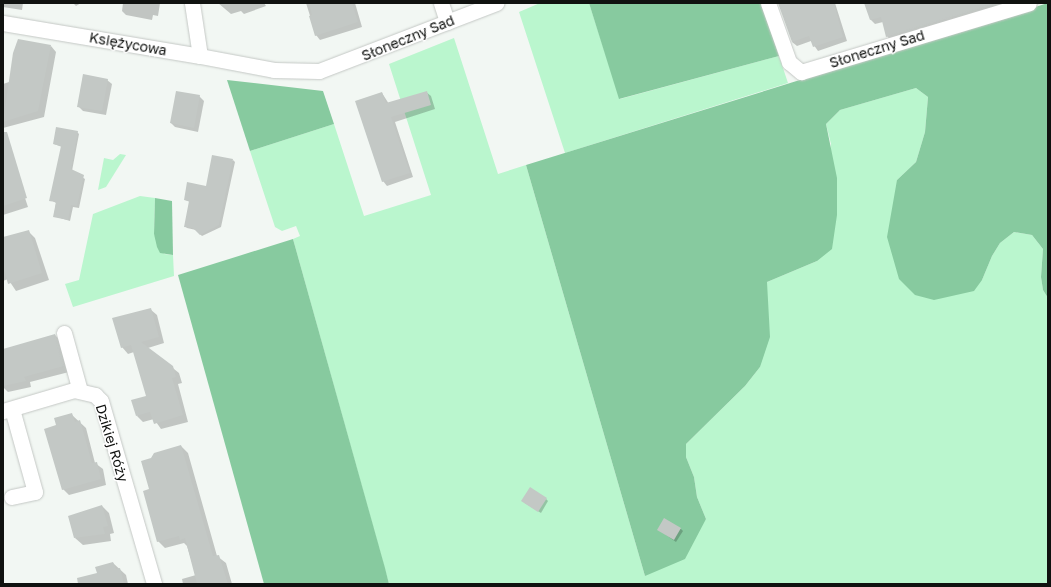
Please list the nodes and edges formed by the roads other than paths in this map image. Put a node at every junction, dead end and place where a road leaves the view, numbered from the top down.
1 (192, 3) edge
2 (441, 3) edge
3 (496, 3) edge
4 (768, 3) edge
5 (1029, 3) edge
6 (3, 22) edge
7 (447, 22) junction
8 (200, 56) junction
9 (319, 71) joint
10 (64, 333) dead end
11 (80, 391) junction
12 (7, 410) edge
13 (12, 497) dead end
14 (154, 584) edge

1 - 8 street
2 - 7 street
3 - 7 street, Słoneczny Sad
4 - 5 street, Słoneczny Sad
6 - 8 street, Księżycowa
7 - 9 street, Słoneczny Sad
8 - 9 street, Księżycowa
10 - 11 street
11 - 12 street, Dzikiej Róży
11 - 14 street, Dzikiej Róży
12 - 13 street

